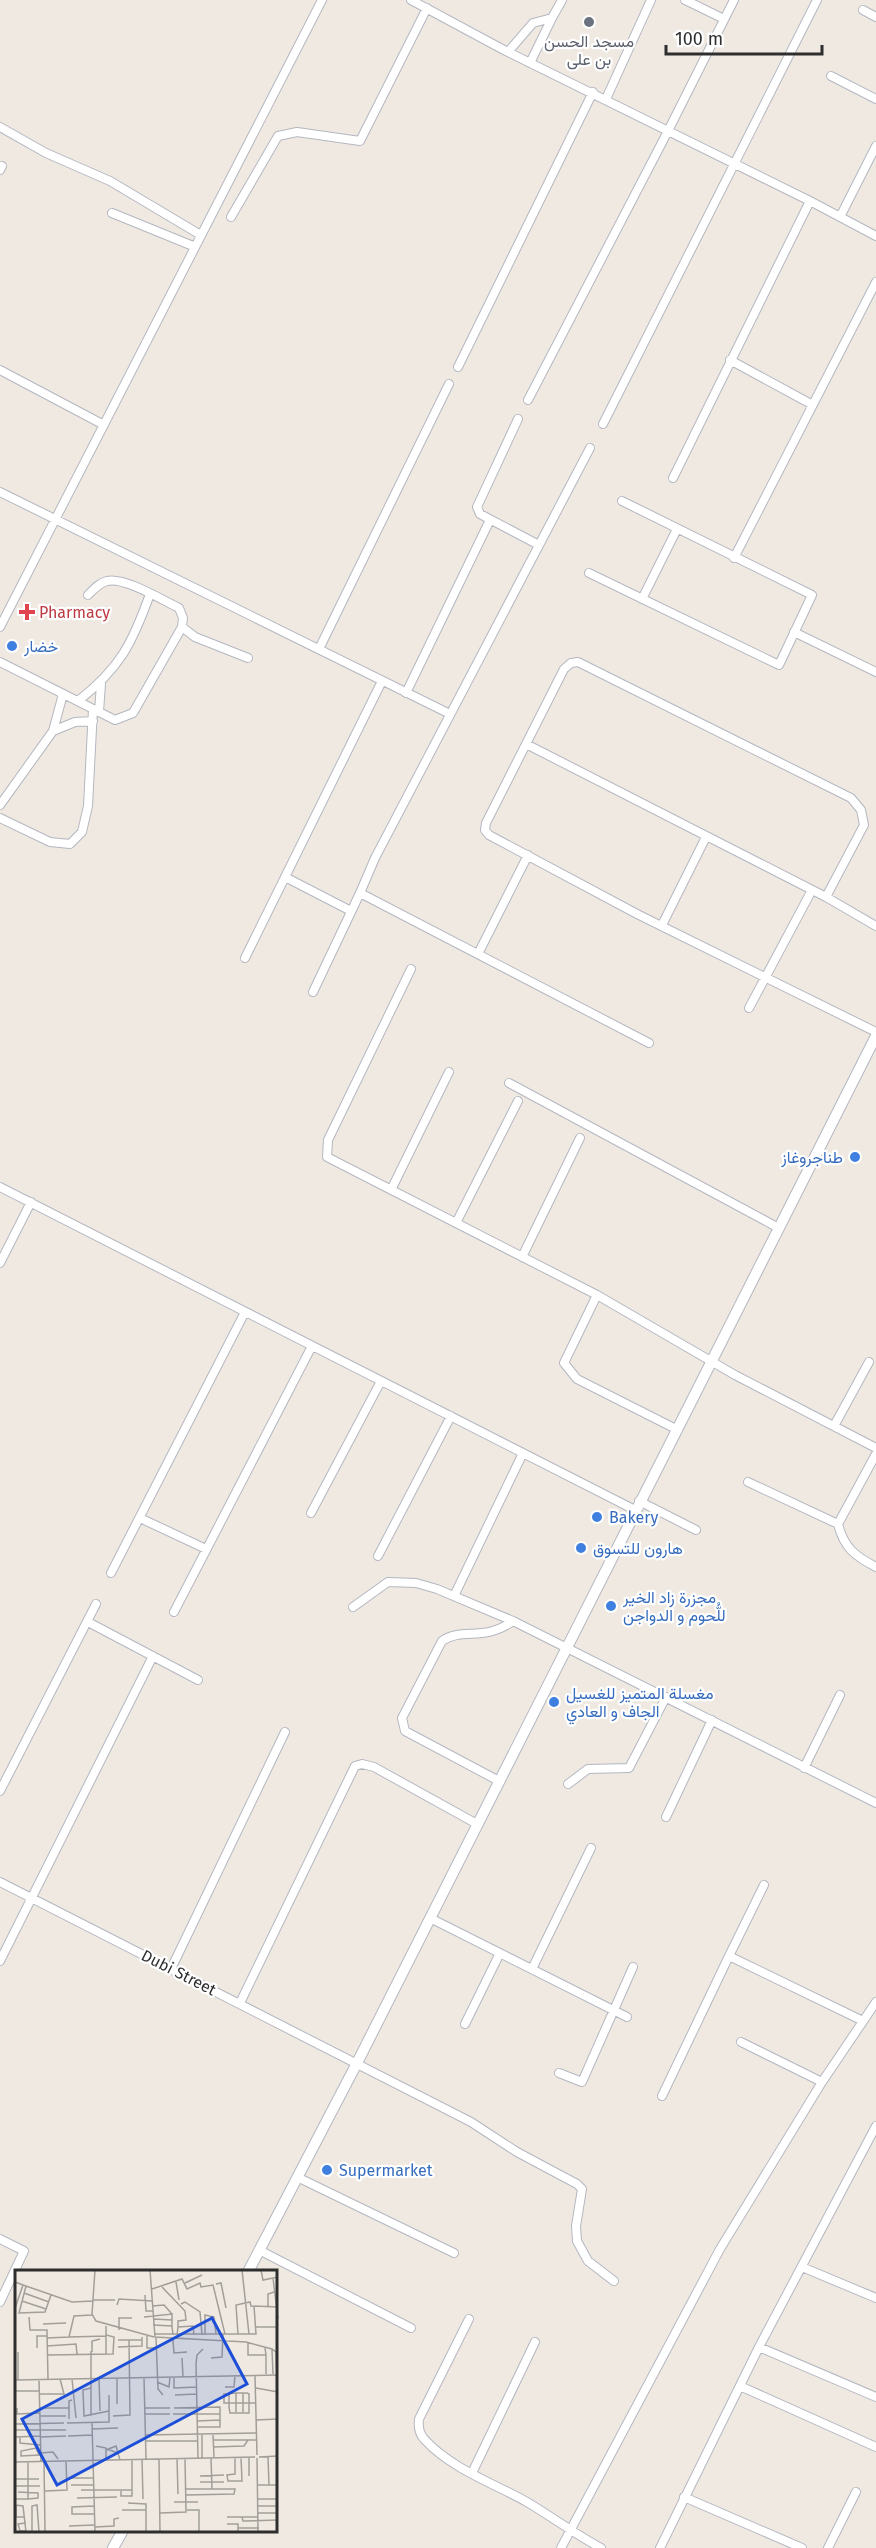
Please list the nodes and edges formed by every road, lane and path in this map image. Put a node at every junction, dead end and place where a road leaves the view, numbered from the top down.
1 (321, 0) edge
2 (411, 0) edge
3 (562, 0) edge
4 (651, 0) edge
5 (685, 0) edge
6 (734, 0) edge
7 (817, 0) edge
8 (427, 8) junction
9 (863, 10) dead end
10 (876, 17) edge
11 (552, 18) junction
12 (724, 19) junction
13 (508, 52) junction
14 (531, 63) junction
15 (831, 76) dead end
16 (593, 92) junction
17 (606, 99) junction
18 (876, 99) edge
19 (0, 127) edge
20 (669, 132) junction
21 (876, 146) edge
22 (733, 163) junction
23 (810, 201) junction
24 (112, 213) dead end
25 (231, 217) dead end
26 (840, 217) junction
27 (199, 234) junction
28 (876, 237) edge
29 (193, 246) junction
30 (876, 282) edge
31 (730, 360) junction
32 (458, 367) dead end
33 (0, 370) edge
34 (449, 384) dead end
35 (528, 400) dead end
36 (812, 404) junction
37 (518, 419) dead end
38 (603, 423) dead end
39 (104, 425) junction
40 (590, 448) dead end
41 (673, 478) dead end
42 (0, 492) edge
43 (622, 501) dead end
44 (55, 520) junction
45 (490, 520) junction
46 (677, 529) junction
47 (537, 544) junction
48 (734, 558) junction
49 (589, 573) dead end
50 (150, 594) junction
51 (88, 595) dead end
52 (642, 599) junction
53 (0, 627) edge
54 (182, 627) junction
55 (794, 632) junction
56 (319, 650) junction
57 (248, 658) dead end
58 (0, 662) edge
59 (876, 672) edge
60 (382, 681) junction
61 (101, 684) junction
62 (406, 693) junction
63 (63, 694) junction
64 (78, 701) junction
65 (96, 710) junction
66 (450, 714) junction
67 (93, 721) junction
68 (53, 731) junction
69 (528, 744) junction
70 (0, 805) edge
71 (0, 818) edge
72 (706, 837) junction
73 (528, 855) junction
74 (285, 877) junction
75 (812, 890) junction
76 (360, 893) junction
77 (826, 897) junction
78 (351, 911) junction
79 (662, 925) junction
80 (876, 926) edge
81 (478, 954) junction
82 (245, 958) dead end
83 (411, 969) dead end
84 (766, 977) junction
85 (313, 992) dead end
86 (749, 1008) dead end
87 (876, 1032) edge
88 (876, 1036) edge
89 (649, 1043) dead end
90 (449, 1072) dead end
91 (509, 1083) dead end
92 (518, 1101) dead end
93 (580, 1138) dead end
94 (0, 1187) edge
95 (391, 1190) junction
96 (31, 1202) junction
97 (456, 1223) junction
98 (777, 1227) junction
99 (522, 1257) junction
100 (0, 1263) edge
101 (597, 1295) junction
102 (245, 1312) junction
103 (312, 1346) junction
104 (713, 1361) junction
105 (869, 1362) dead end
106 (381, 1381) junction
107 (451, 1416) junction
108 (834, 1426) junction
109 (676, 1429) junction
110 (876, 1448) edge
111 (523, 1453) junction
112 (876, 1454) edge
113 (748, 1482) dead end
114 (637, 1505) junction
115 (311, 1513) dead end
116 (140, 1518) junction
117 (838, 1524) junction
118 (696, 1530) dead end
119 (206, 1549) junction
120 (378, 1556) dead end
121 (876, 1567) edge
122 (111, 1573) dead end
123 (454, 1596) junction
124 (96, 1604) dead end
125 (353, 1607) dead end
126 (174, 1612) dead end
127 (513, 1621) junction
128 (88, 1622) junction
129 (566, 1648) junction
130 (153, 1656) junction
131 (198, 1680) dead end
132 (840, 1695) dead end
133 (666, 1698) junction
134 (712, 1720) junction
135 (285, 1732) dead end
136 (804, 1768) junction
137 (498, 1781) junction
138 (568, 1784) dead end
139 (0, 1791) edge
140 (876, 1803) edge
141 (666, 1817) dead end
142 (477, 1824) junction
143 (591, 1848) dead end
144 (0, 1882) edge
145 (764, 1885) dead end
146 (33, 1898) junction
147 (430, 1918) junction
148 (500, 1953) junction
149 (729, 1956) junction
150 (0, 1961) edge
151 (633, 1967) dead end
152 (171, 1969) junction
153 (532, 1969) junction
154 (876, 2002) edge
155 (240, 2003) junction
156 (615, 2011) junction
157 (627, 2018) dead end
158 (861, 2020) junction
159 (465, 2024) dead end
160 (741, 2042) dead end
161 (357, 2063) junction
162 (559, 2073) dead end
163 (822, 2082) junction
164 (662, 2096) dead end
165 (876, 2126) edge
166 (297, 2177) junction
167 (0, 2239) edge
168 (259, 2250) junction
169 (454, 2253) dead end
170 (801, 2267) junction
171 (15, 2270) edge
172 (15, 2270) edge
173 (249, 2270) edge
174 (614, 2281) dead end
175 (876, 2298) edge
176 (0, 2302) edge
177 (469, 2319) dead end
178 (411, 2328) dead end
179 (535, 2342) dead end
180 (759, 2348) junction
181 (740, 2386) junction
182 (876, 2397) edge
183 (876, 2447) edge
184 (472, 2473) junction
185 (856, 2492) dead end
186 (684, 2497) junction
187 (570, 2531) junction
188 (121, 2533) edge
189 (113, 2548) edge
190 (561, 2548) edge
191 (601, 2548) edge
192 (660, 2548) edge
193 (802, 2548) edge
194 (828, 2548) edge

1 - 27 street
2 - 8 street
3 - 11 street
4 - 17 street
5 - 12 street
6 - 12 street
7 - 22 street
8 - 13 street
8 - 25 street
9 - 10 street
11 - 13 street
11 - 14 street
12 - 20 street
13 - 14 street
14 - 16 street
15 - 18 street
16 - 17 street
16 - 32 street
17 - 20 street
19 - 27 street
20 - 22 street
20 - 35 street
21 - 26 street
22 - 23 street
22 - 38 street
23 - 26 street
23 - 31 street
24 - 29 street
26 - 28 street
27 - 29 street
29 - 39 street
30 - 36 street
31 - 36 street
31 - 41 street
33 - 39 street
34 - 56 street
36 - 48 street
37 - 45 street
39 - 44 street
40 - 47 street
42 - 44 street
43 - 46 street
44 - 53 street
44 - 56 street
45 - 47 street
45 - 62 street
46 - 48 street
46 - 52 street
47 - 66 street
48 - 55 street
49 - 52 street
50 - 51 street
50 - 54 street
50 - 61 street
52 - 55 street
54 - 57 street
54 - 65 street
55 - 59 street
56 - 60 street
58 - 63 street
60 - 62 street
60 - 74 street
61 - 64 street
61 - 65 street
62 - 66 street
63 - 64 street
63 - 68 street
64 - 65 street
65 - 67 street
66 - 76 street
67 - 68 street
67 - 71 street
68 - 70 street
69 - 72 street
69 - 73 street
69 - 77 street
72 - 75 street
72 - 79 street
73 - 79 street
73 - 81 street
74 - 78 street
74 - 82 street
75 - 77 street
75 - 84 street
76 - 78 street
76 - 81 street
77 - 80 street
78 - 85 street
79 - 84 street
81 - 89 street
83 - 95 street
84 - 86 street
84 - 87 street
88 - 98 street
90 - 95 street
91 - 98 street
92 - 97 street
93 - 99 street
94 - 96 street
95 - 97 street
96 - 100 street
96 - 102 street
97 - 99 street
98 - 104 street
99 - 101 street
101 - 104 street
101 - 109 street
102 - 103 street
102 - 116 street
103 - 106 street
103 - 119 street
104 - 108 street
104 - 109 street
105 - 108 street
106 - 107 street
106 - 115 street
107 - 111 street
107 - 120 street
108 - 110 street
109 - 114 street
111 - 114 street
111 - 123 street
112 - 117 street
113 - 117 street
114 - 118 street
114 - 129 street
116 - 119 street
116 - 122 street
117 - 121 street
119 - 126 street
123 - 125 street
123 - 127 street
124 - 128 street
127 - 129 street
127 - 137 street
128 - 130 street
128 - 139 street
129 - 133 street
129 - 137 street
130 - 131 street
130 - 146 street
132 - 136 street
133 - 134 street
133 - 138 street
134 - 136 street
134 - 141 street
135 - 152 street
136 - 140 street
137 - 142 street
142 - 147 street
142 - 155 street
143 - 153 street
144 - 146 street, Dubi Street
145 - 149 street
146 - 150 street
146 - 152 street, Dubi Street
147 - 148 street
147 - 161 street
148 - 153 street
148 - 159 street
149 - 158 street
149 - 164 street
151 - 156 street
152 - 155 street, Dubi Street
153 - 156 street
154 - 158 street
155 - 161 street, Dubi Street
156 - 157 street
156 - 162 street
158 - 163 street
160 - 163 street
161 - 166 street
161 - 174 street, Dubi Street
163 - 187 street
165 - 170 street
166 - 168 street
166 - 169 street
167 - 172 street
168 - 173 street
168 - 178 street
170 - 175 street
170 - 180 street
171 - 176 street
177 - 184 street
179 - 184 street
180 - 181 street
180 - 182 street
181 - 183 street
181 - 186 street
184 - 187 street
185 - 194 street
186 - 192 street
186 - 193 street
187 - 190 street
187 - 191 street
188 - 189 street

